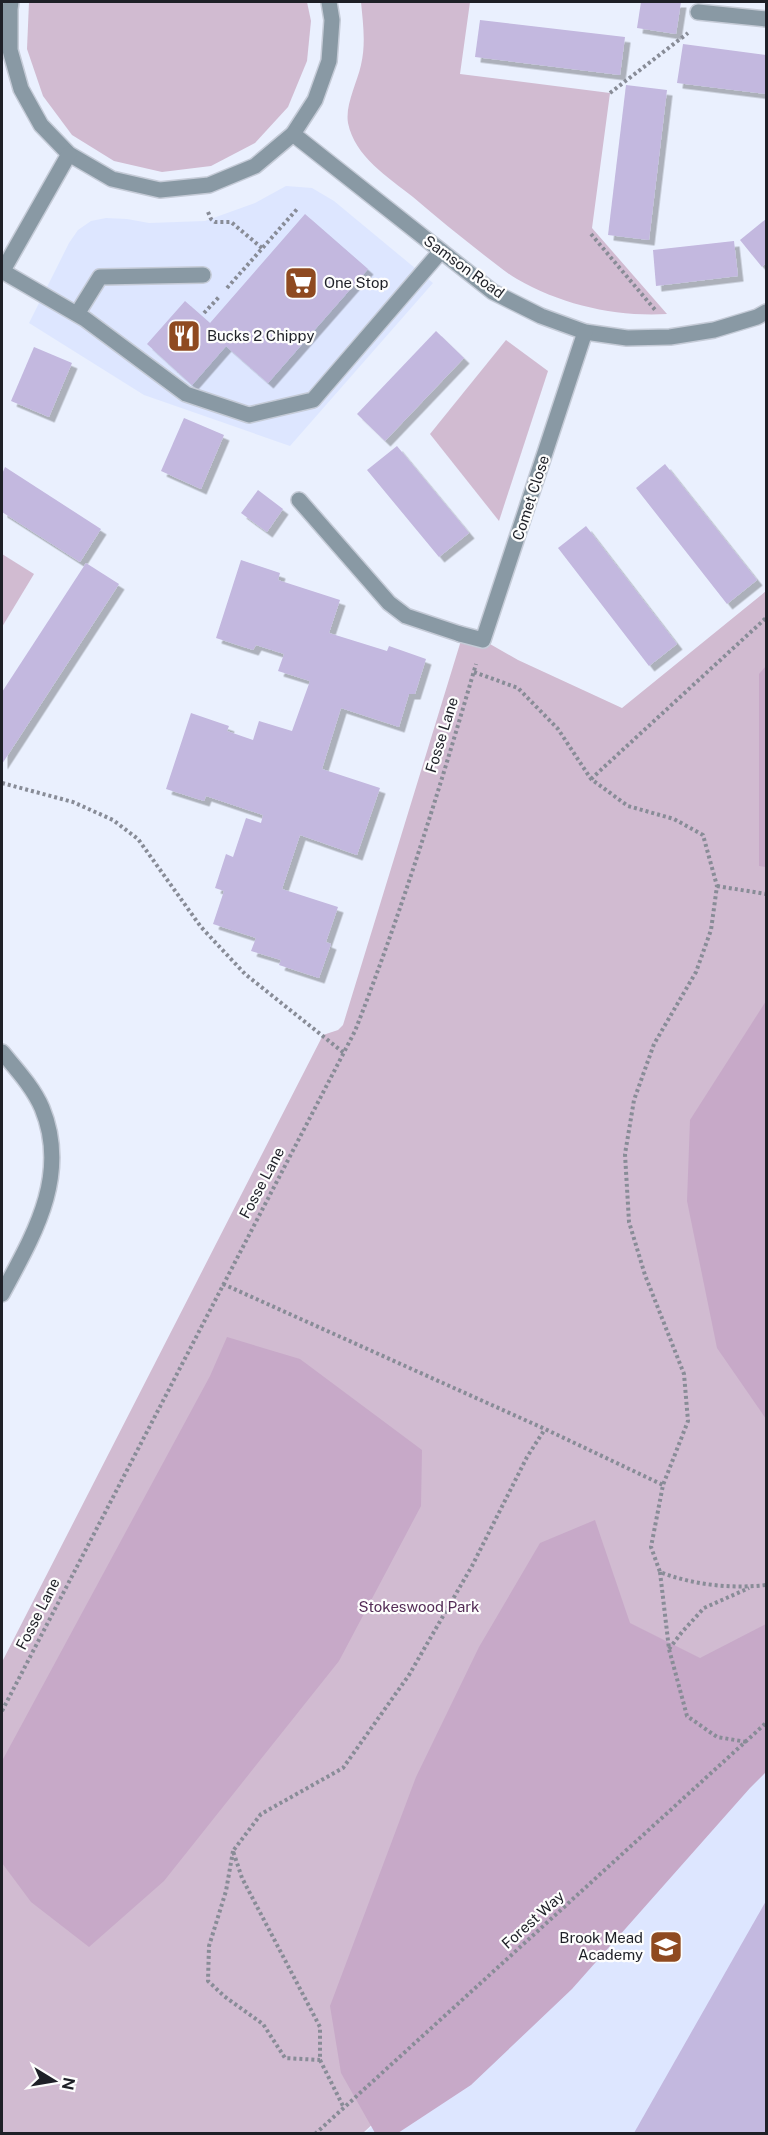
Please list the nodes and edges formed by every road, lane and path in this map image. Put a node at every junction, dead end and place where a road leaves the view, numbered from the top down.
1 (11, 2) edge
2 (329, 2) edge
3 (706, 13) joint
4 (766, 19) edge
5 (610, 93) dead end
6 (292, 134) junction
7 (69, 154) junction
8 (298, 208) dead end
9 (208, 212) dead end
10 (591, 234) dead end
11 (262, 248) junction
12 (441, 251) junction
13 (2, 271) edge
14 (203, 275) dead end
15 (766, 312) edge
16 (204, 313) dead end
17 (77, 314) junction
18 (585, 332) junction
19 (659, 338) junction
20 (299, 500) dead end
21 (766, 618) edge
22 (483, 640) junction
23 (474, 672) junction
24 (591, 779) junction
25 (2, 783) edge
26 (717, 886) junction
27 (766, 894) edge
28 (2, 1052) edge
29 (344, 1053) junction
30 (223, 1284) junction
31 (2, 1294) edge
32 (545, 1429) junction
33 (663, 1485) junction
34 (660, 1572) junction
35 (766, 1585) edge
36 (749, 1587) junction
37 (669, 1649) junction
38 (2, 1711) edge
39 (766, 1724) edge
40 (747, 1742) junction
41 (233, 1851) junction
42 (320, 2060) junction
43 (344, 2108) junction
44 (315, 2133) edge

1 - 7 street
2 - 6 street
3 - 4 street
3 - 5 path
6 - 7 street
6 - 12 street, Samson Road
7 - 13 street
8 - 11 path
9 - 11 path
10 - 19 path
11 - 16 path
12 - 17 street
12 - 18 street, Samson Road
13 - 17 street
14 - 17 street
15 - 19 street, Samson Road
18 - 19 street, Samson Road
18 - 22 street, Comet Close
20 - 22 street
21 - 24 path
22 - 23 path, Fosse Lane
23 - 24 path
23 - 29 path, Fosse Lane
24 - 26 path
25 - 29 path
26 - 27 path
26 - 33 path
28 - 31 street
29 - 30 path, Fosse Lane
30 - 32 path
30 - 38 path, Fosse Lane
32 - 33 path
32 - 41 path
33 - 34 path
34 - 36 path
34 - 37 path
35 - 36 path
36 - 37 path
37 - 40 path
39 - 40 path, Forest Way
40 - 43 path, Forest Way
41 - 42 path
41 - 42 path
42 - 43 path
43 - 44 path, Forest Way

